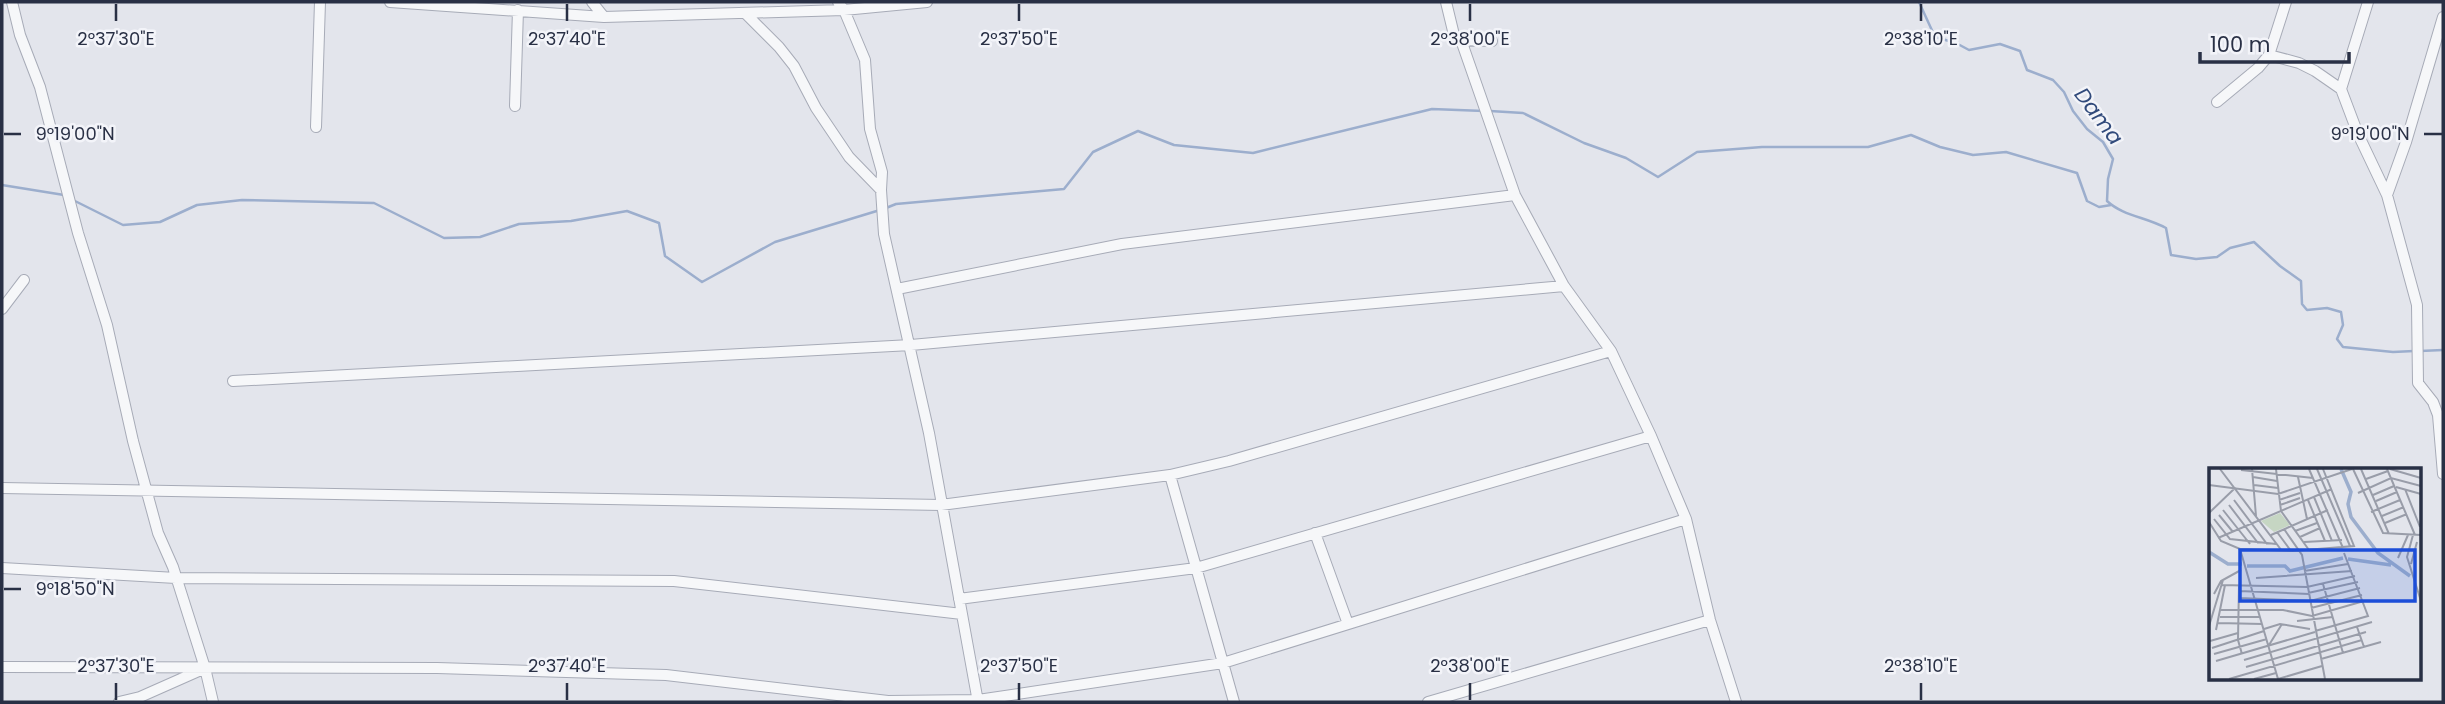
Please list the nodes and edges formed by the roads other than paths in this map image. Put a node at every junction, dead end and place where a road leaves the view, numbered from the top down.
1 (12, 2) edge
2 (320, 2) edge
3 (390, 2) edge
4 (592, 2) edge
5 (717, 2) edge
6 (927, 2) edge
7 (1446, 2) edge
8 (2286, 2) edge
9 (2368, 2) edge
10 (841, 6) edge
11 (518, 10) junction
12 (726, 13) junction
13 (746, 13) junction
14 (604, 17) junction
15 (2443, 17) edge
16 (1461, 40) junction
17 (1492, 41) dead end
18 (2269, 55) junction
19 (2341, 89) junction
20 (2217, 102) dead end
21 (515, 106) dead end
22 (316, 127) dead end
23 (881, 190) junction
24 (1515, 195) junction
25 (2387, 195) junction
26 (24, 279) dead end
27 (1564, 286) junction
28 (897, 289) junction
29 (2, 309) edge
30 (911, 345) junction
31 (1611, 352) junction
32 (233, 381) dead end
33 (1651, 436) junction
34 (2443, 474) edge
35 (1170, 475) junction
36 (2, 488) edge
37 (148, 491) junction
38 (941, 505) junction
39 (1686, 519) junction
40 (1315, 533) junction
41 (2, 568) edge
42 (1196, 568) junction
43 (176, 578) junction
44 (959, 599) junction
45 (962, 614) junction
46 (1710, 620) junction
47 (1348, 624) junction
48 (1223, 663) junction
49 (2, 667) edge
50 (205, 668) junction
51 (978, 701) edge
52 (119, 702) edge
53 (213, 702) edge
54 (1234, 702) edge
55 (1428, 702) edge
56 (1736, 702) edge

1 - 37 street
2 - 22 street
3 - 11 street
4 - 14 street
5 - 12 street
6 - 10 street
7 - 16 street
8 - 18 street
9 - 19 street
10 - 13 street
10 - 23 street
11 - 14 street
11 - 21 street
12 - 13 street
12 - 14 street
13 - 23 street
15 - 25 street
16 - 17 street
16 - 24 street
18 - 19 street
18 - 20 street
19 - 25 street
23 - 28 street
24 - 27 street
24 - 28 street
25 - 34 street
26 - 29 street
27 - 30 street
27 - 31 street
28 - 30 street
30 - 32 street
30 - 38 street
31 - 33 street
31 - 35 street
33 - 39 street
33 - 40 street
35 - 38 street
35 - 42 street
36 - 37 street
37 - 38 street
37 - 43 street
38 - 44 street
39 - 46 street
39 - 47 street
40 - 42 street
40 - 47 street
41 - 43 street
42 - 44 street
42 - 48 street
43 - 45 street
43 - 50 street
44 - 45 street
45 - 51 street
46 - 55 street
46 - 56 street
47 - 48 street
48 - 51 street
48 - 54 street
49 - 50 street
50 - 51 street
50 - 52 street
50 - 53 street

